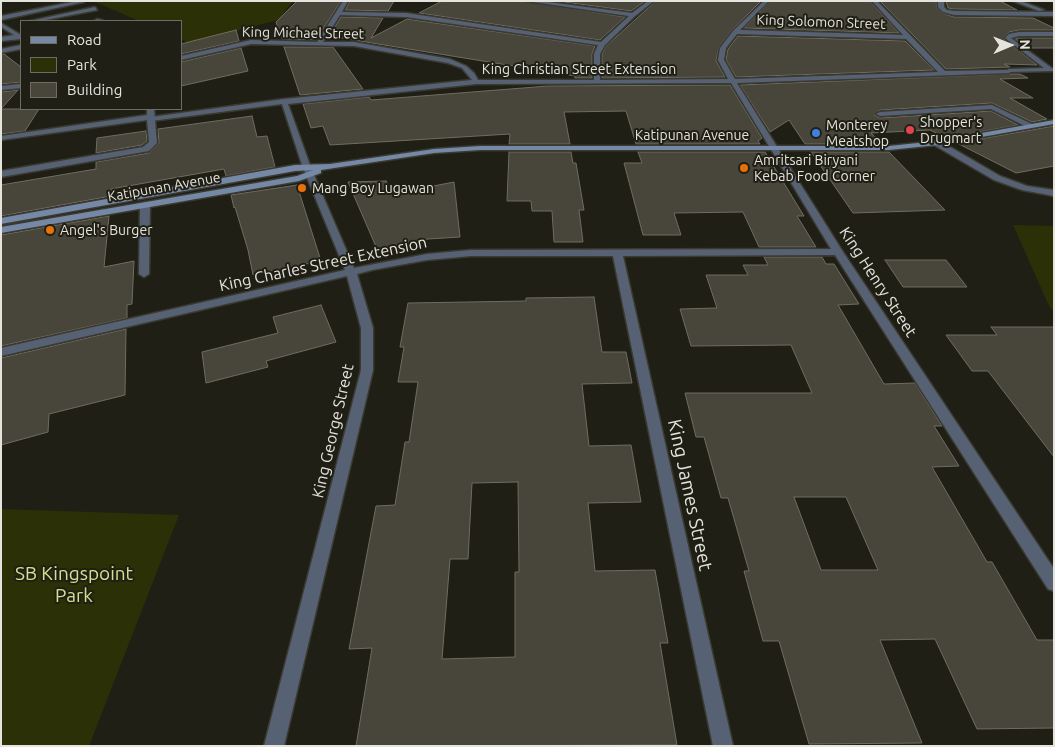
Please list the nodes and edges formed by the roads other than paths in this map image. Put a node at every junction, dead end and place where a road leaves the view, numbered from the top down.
1 (346, 1) edge
2 (528, 1) edge
3 (652, 1) edge
4 (767, 1) edge
5 (874, 1) edge
6 (941, 1) edge
7 (1015, 1) edge
8 (81, 2) dead end
9 (95, 9) dead end
10 (338, 14) junction
11 (1052, 14) edge
12 (633, 16) junction
13 (1, 18) edge
14 (38, 20) edge
15 (15, 25) dead end
16 (4, 28) edge
17 (735, 32) junction
18 (1054, 34) edge
19 (20, 36) edge
20 (906, 37) junction
21 (1, 39) edge
22 (320, 43) junction
23 (602, 44) junction
24 (20, 47) edge
25 (1, 51) edge
26 (182, 58) edge
27 (1052, 70) edge
28 (943, 73) junction
29 (597, 81) junction
30 (733, 81) junction
31 (476, 82) junction
32 (20, 86) edge
33 (1, 88) edge
34 (284, 101) junction
35 (880, 114) dead end
36 (151, 115) edge
37 (1054, 122) edge
38 (1032, 126) junction
39 (1, 138) edge
40 (937, 143) junction
41 (776, 148) junction
42 (309, 171) junction
43 (1, 174) edge
44 (1054, 193) edge
45 (145, 205) junction
46 (1, 221) edge
47 (1, 230) edge
48 (618, 252) junction
49 (838, 252) junction
50 (351, 272) junction
51 (144, 274) dead end
52 (1, 352) edge
53 (1054, 584) edge
54 (274, 746) edge
55 (723, 746) edge

1 - 10 street
2 - 12 street
3 - 12 street
4 - 17 street, King Henry Street
5 - 20 street
6 - 11 street
7 - 11 street
8 - 13 street
9 - 14 street
10 - 22 street
10 - 23 street
12 - 23 street
15 - 16 street
16 - 19 street
17 - 20 street, King Solomon Street
17 - 30 street, King Henry Street
18 - 27 street
19 - 21 street
20 - 28 street
22 - 26 street, King Michael Street
22 - 31 street, King Michael Street
23 - 29 street
24 - 25 street
27 - 28 street, King Christian Street Extension
28 - 30 street, King Christian Street Extension
29 - 30 street, King Christian Street Extension
29 - 31 street, King Christian Street Extension
30 - 41 street, King Henry Street
31 - 34 street, King Christian Street Extension
32 - 33 street
34 - 36 street, King Christian Street Extension
34 - 42 street, King George Street
35 - 38 street
36 - 39 street, King Christian Street Extension
36 - 43 street
37 - 38 main road, Katipunan Avenue
38 - 40 main road, Katipunan Avenue
40 - 41 main road, Katipunan Avenue
40 - 44 street
41 - 42 main road, Katipunan Avenue
41 - 49 street, King Henry Street
42 - 45 main road, Katipunan Avenue
42 - 46 main road, Katipunan Avenue
42 - 50 street, King George Street
45 - 47 main road, Katipunan Avenue
45 - 51 street
48 - 49 street, King Charles Street Extension
48 - 50 street, King Charles Street Extension
48 - 55 street, King James Street
49 - 53 street, King Henry Street
50 - 52 street, King Charles Street Extension
50 - 54 street, King George Street

